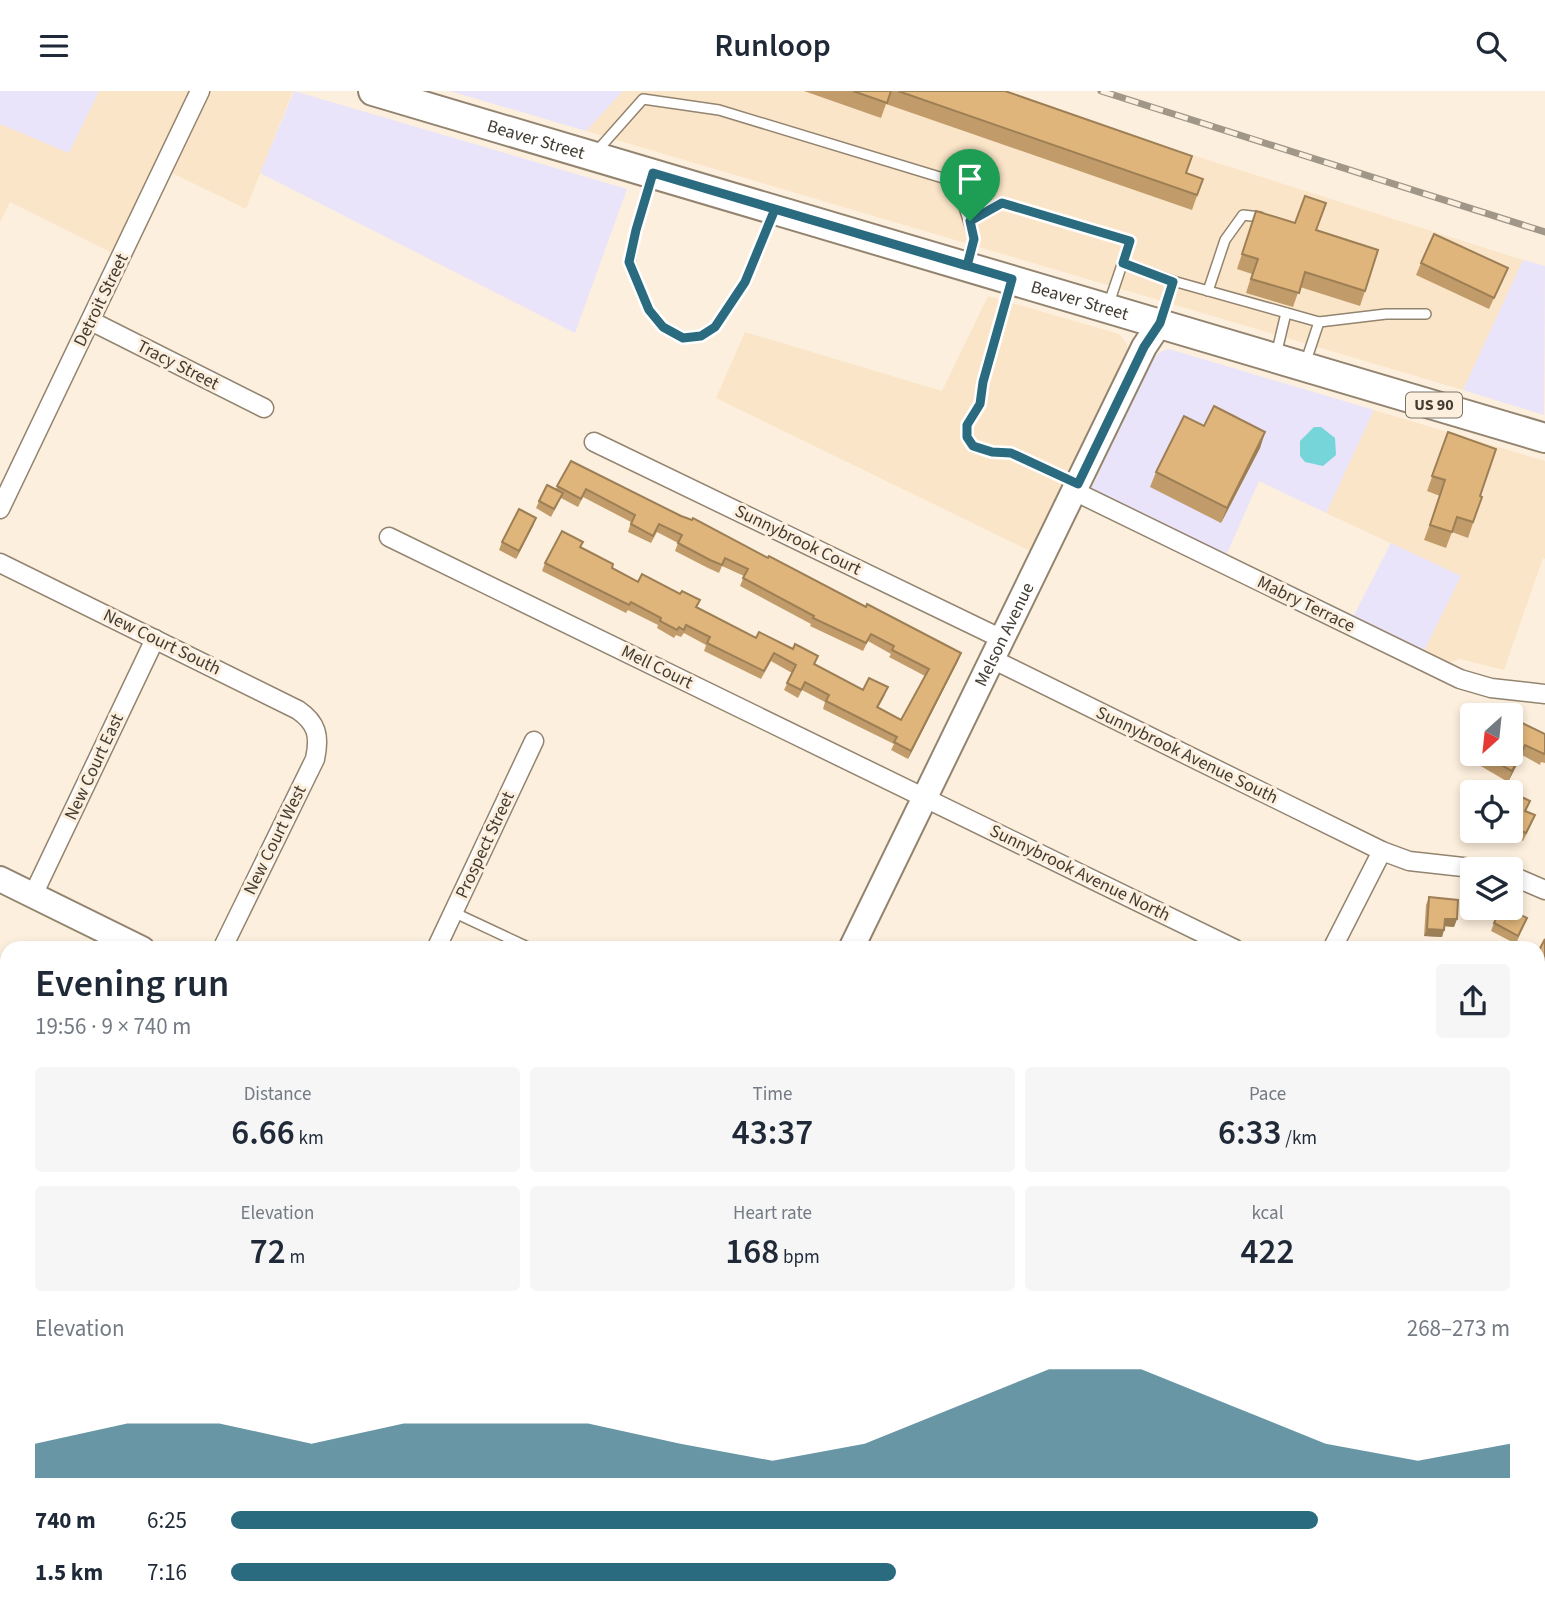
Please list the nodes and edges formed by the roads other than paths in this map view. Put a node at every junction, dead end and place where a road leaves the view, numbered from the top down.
1 (200, 91) edge
2 (373, 91) edge
3 (592, 155) junction
4 (653, 173) junction
5 (775, 209) junction
6 (1260, 218) edge
7 (970, 221) junction
8 (1123, 263) junction
9 (967, 266) junction
10 (1012, 279) junction
11 (1173, 282) junction
12 (1208, 291) junction
13 (1108, 307) junction
14 (1286, 313) junction
15 (1426, 314) dead end
16 (91, 321) junction
17 (1319, 322) junction
18 (1160, 323) junction
19 (1275, 357) junction
20 (1305, 366) junction
21 (264, 408) dead end
22 (1545, 438) edge
23 (594, 442) dead end
24 (1076, 488) junction
25 (0, 509) edge
26 (389, 537) dead end
27 (0, 563) edge
28 (155, 639) junction
29 (997, 649) junction
30 (1545, 694) edge
31 (317, 729) joint
32 (534, 741) dead end
33 (925, 797) junction
34 (1382, 851) junction
35 (1460, 867) edge
36 (0, 879) edge
37 (1523, 881) edge
38 (1545, 890) edge
39 (33, 895) junction
40 (453, 912) junction
41 (126, 941) edge
42 (226, 941) edge
43 (440, 941) edge
44 (515, 941) edge
45 (855, 941) edge
46 (1219, 941) edge
47 (1336, 941) edge

1 - 16 street, Detroit Street
2 - 3 main road, Beaver Street / US 90
3 - 4 main road, Beaver Street / US 90
3 - 7 lane
4 - 5 main road, Beaver Street / US 90
4 - 5 lane
5 - 9 main road, Beaver Street / US 90
6 - 12 lane
7 - 8 lane
7 - 9 lane
8 - 11 lane
8 - 13 lane
9 - 10 main road, Beaver Street / US 90
10 - 13 main road, Beaver Street / US 90
10 - 24 lane
11 - 12 lane
11 - 18 lane
12 - 14 lane
13 - 18 main road, Beaver Street / US 90
14 - 17 lane
14 - 19 lane
15 - 17 lane
16 - 21 street, Tracy Street
16 - 25 street, Detroit Street
17 - 20 lane
18 - 19 main road, Beaver Street / US 90
18 - 24 street, Melson Avenue
19 - 20 main road, Beaver Street / US 90
20 - 22 main road, Beaver Street / US 90
23 - 29 street, Sunnybrook Court
24 - 29 street, Melson Avenue
24 - 30 street, Mabry Terrace
26 - 33 street, Mell Court
27 - 28 street, New Court South
28 - 31 street, New Court South
28 - 39 street, New Court East
29 - 33 street, Melson Avenue
29 - 34 street, Sunnybrook Avenue South
31 - 42 street, New Court West
32 - 40 street, Prospect Street
33 - 45 street, Melson Avenue
33 - 46 street, Sunnybrook Avenue North
34 - 35 street, Sunnybrook Avenue South
34 - 47 street
36 - 39 street
37 - 38 street
39 - 41 street
40 - 43 street, Prospect Street
40 - 44 lane

